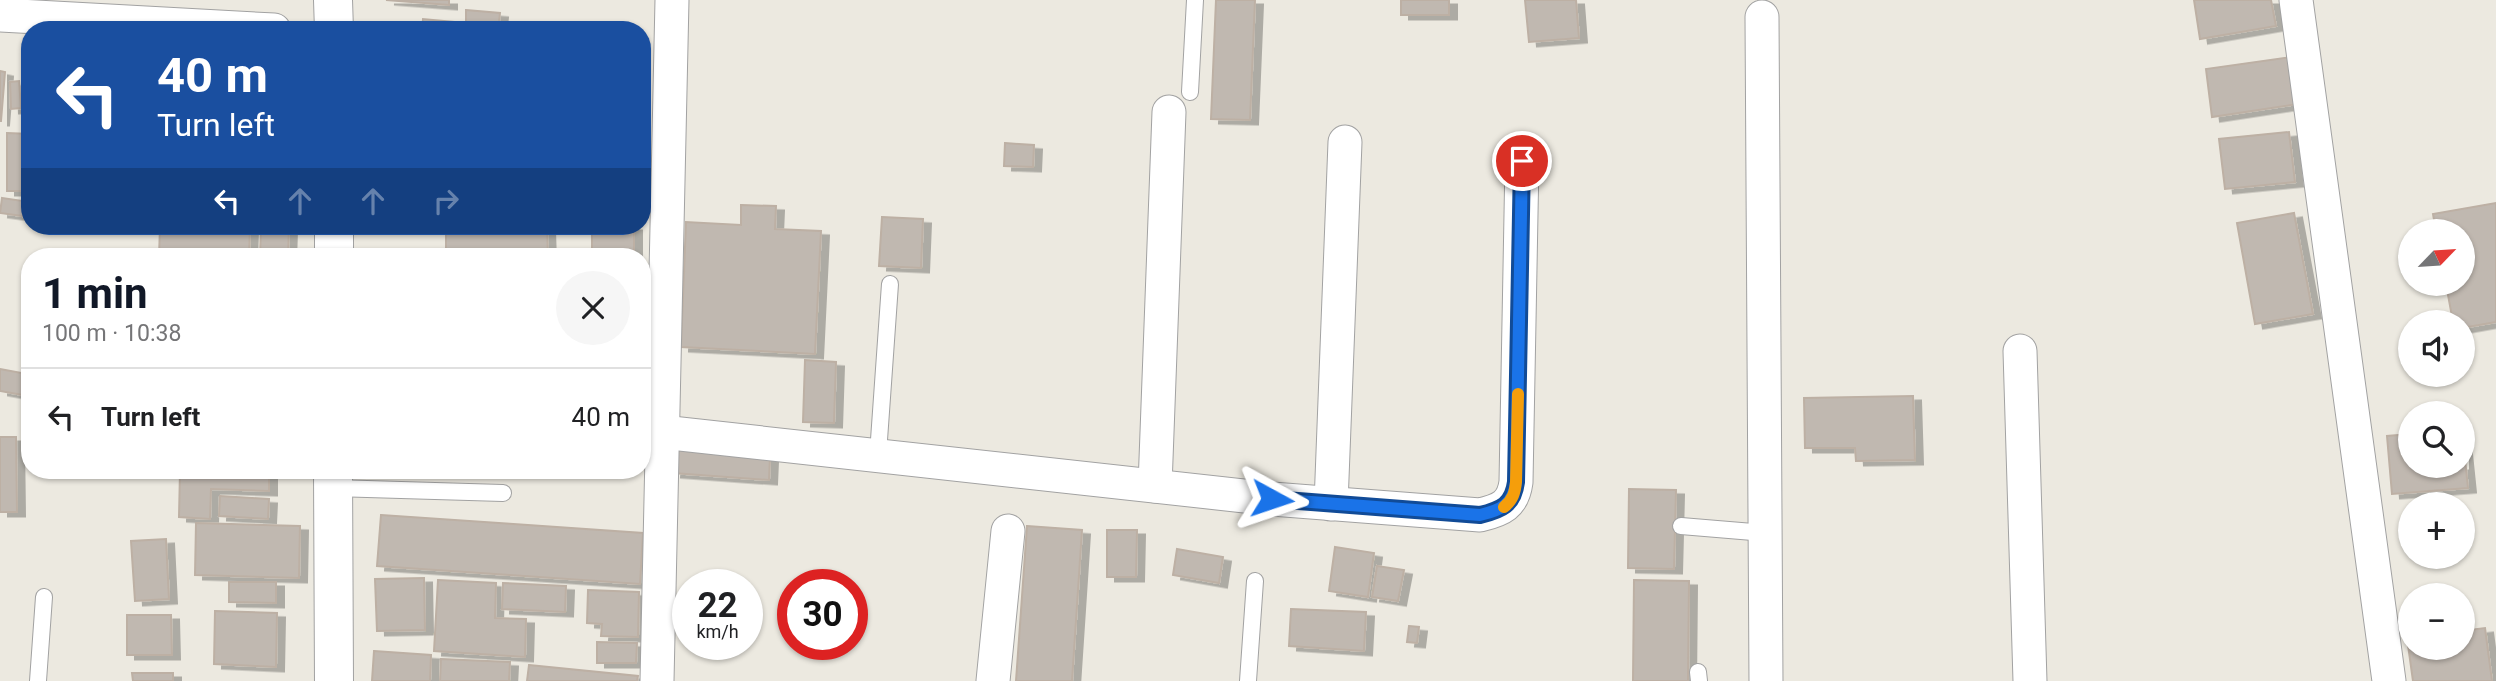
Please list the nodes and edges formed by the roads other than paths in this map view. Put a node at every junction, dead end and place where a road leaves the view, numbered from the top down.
1 (333, 0) edge
2 (672, 0) edge
3 (1195, 0) edge
4 (2296, 0) edge
5 (0, 15) edge
6 (1762, 17) dead end
7 (110, 21) edge
8 (334, 21) edge
9 (1179, 102) joint
10 (1345, 142) dead end
11 (1522, 161) dead end
12 (890, 284) dead end
13 (2020, 351) dead end
14 (662, 432) junction
15 (878, 454) junction
16 (333, 479) edge
17 (1156, 486) junction
18 (503, 494) dead end
19 (1331, 504) junction
20 (1681, 526) dead end
21 (1008, 531) dead end
22 (1765, 533) junction
23 (1255, 581) dead end
24 (44, 597) dead end
25 (38, 681) edge
26 (334, 681) edge
27 (657, 681) edge
28 (993, 681) edge
29 (1248, 681) edge
30 (1766, 681) edge
31 (2030, 681) edge
32 (2389, 681) edge

1 - 8 street
2 - 14 street
3 - 9 lane
4 - 32 street
5 - 7 street
6 - 22 street
9 - 17 street
10 - 19 street
11 - 19 street
12 - 15 lane
13 - 31 street
14 - 15 street
14 - 27 street
15 - 17 street
16 - 18 lane
16 - 26 street
17 - 19 street
20 - 22 lane
21 - 28 street
22 - 30 street
23 - 29 lane
24 - 25 lane

